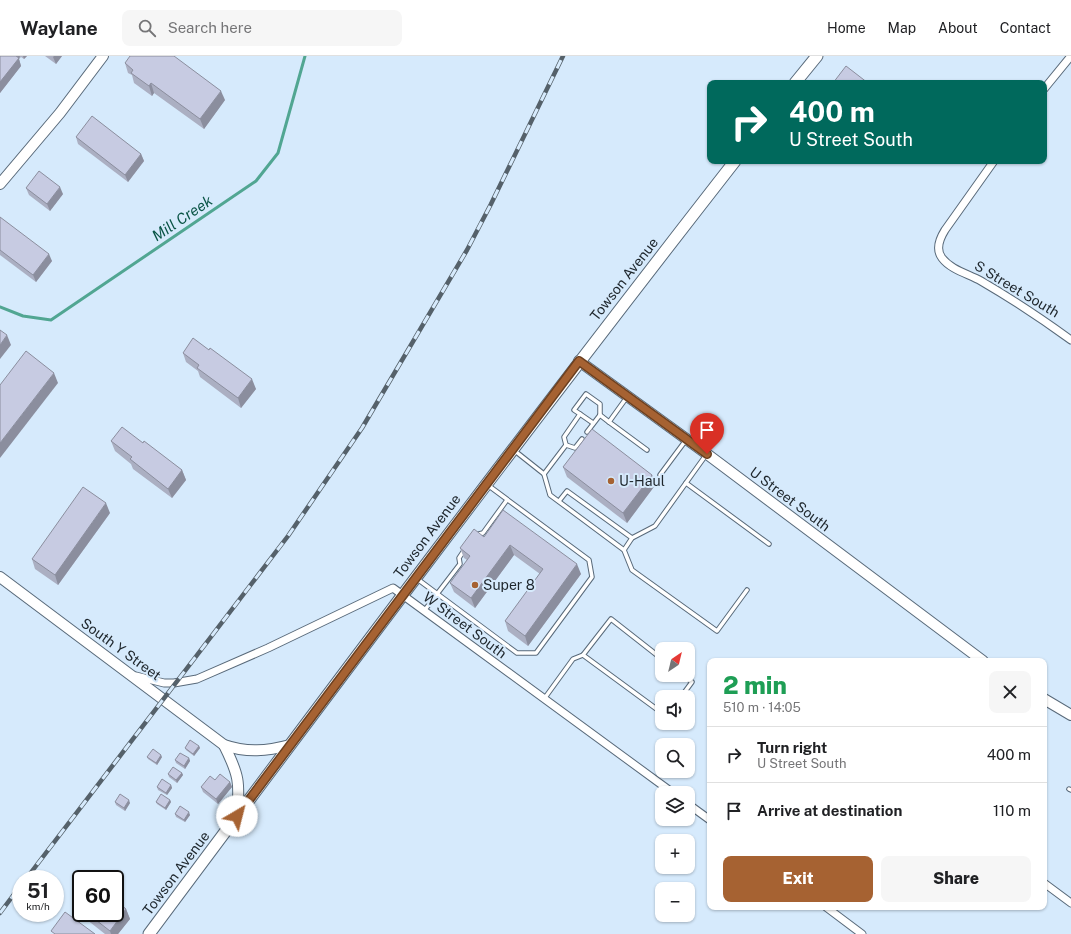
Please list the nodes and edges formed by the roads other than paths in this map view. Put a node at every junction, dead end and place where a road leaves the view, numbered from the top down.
1 (103, 56) edge
2 (816, 56) edge
3 (1071, 56) edge
4 (798, 80) edge
5 (1047, 85) edge
6 (733, 164) edge
7 (992, 164) edge
8 (0, 184) edge
9 (1071, 340) edge
10 (579, 361) junction
11 (628, 396) junction
12 (580, 414) junction
13 (600, 415) junction
14 (609, 422) junction
15 (593, 423) junction
16 (587, 432) dead end
17 (582, 438) dead end
18 (687, 439) junction
19 (566, 446) junction
20 (512, 449) junction
21 (647, 450) dead end
22 (707, 454) junction
23 (544, 474) junction
24 (660, 474) dead end
25 (686, 483) junction
26 (486, 484) junction
27 (507, 500) junction
28 (559, 501) junction
29 (483, 533) junction
30 (632, 538) junction
31 (484, 540) edge
32 (471, 541) edge
33 (769, 544) dead end
34 (467, 546) edge
35 (624, 550) junction
36 (460, 564) junction
37 (467, 565) edge
38 (0, 577) edge
39 (415, 578) junction
40 (746, 590) dead end
41 (402, 594) junction
42 (437, 594) junction
43 (424, 611) junction
44 (655, 653) edge
45 (583, 655) junction
46 (979, 658) edge
47 (132, 675) junction
48 (544, 699) junction
49 (1047, 701) edge
50 (655, 708) edge
51 (1071, 715) edge
52 (224, 745) junction
53 (290, 745) junction
54 (663, 786) edge
55 (695, 809) edge
56 (237, 816) junction
57 (707, 818) edge
58 (1047, 885) edge
59 (1071, 903) edge
60 (830, 910) edge
61 (149, 934) edge
62 (862, 934) edge

1 - 8 main road
2 - 4 main road
3 - 5 street
6 - 10 main road, Towson Avenue
7 - 9 street, S Street South
10 - 11 main road, U Street South
10 - 20 main road, Towson Avenue
11 - 14 lane
11 - 18 main road, U Street South
12 - 13 lane
12 - 15 lane
12 - 19 lane
13 - 14 lane
13 - 15 lane
14 - 21 lane
15 - 16 lane
17 - 19 lane
18 - 22 main road, U Street South
18 - 24 lane
19 - 23 lane
20 - 23 lane
20 - 26 main road, Towson Avenue
22 - 25 lane
22 - 46 main road, U Street South
23 - 28 lane
25 - 30 lane
25 - 33 lane
26 - 27 lane
26 - 39 main road, Towson Avenue
27 - 29 lane
27 - 42 lane
28 - 30 lane
28 - 35 lane
29 - 31 lane
29 - 32 lane
30 - 35 lane
34 - 36 lane
35 - 40 lane
36 - 37 lane
36 - 42 lane
38 - 47 main road, South Y Street
39 - 41 main road, Towson Avenue
39 - 42 lane
41 - 43 street, W Street South
41 - 47 street, W Street South
41 - 53 main road, Towson Avenue
42 - 43 lane
43 - 48 street, W Street South
44 - 45 lane
45 - 48 lane
45 - 50 lane
47 - 52 main road, South Y Street
48 - 54 street, W Street South
49 - 51 main road
52 - 53 main road, South Y Street
52 - 56 main road, South Y Street
53 - 56 main road, Towson Avenue
55 - 57 street
56 - 61 main road, Towson Avenue
58 - 59 street
60 - 62 street

